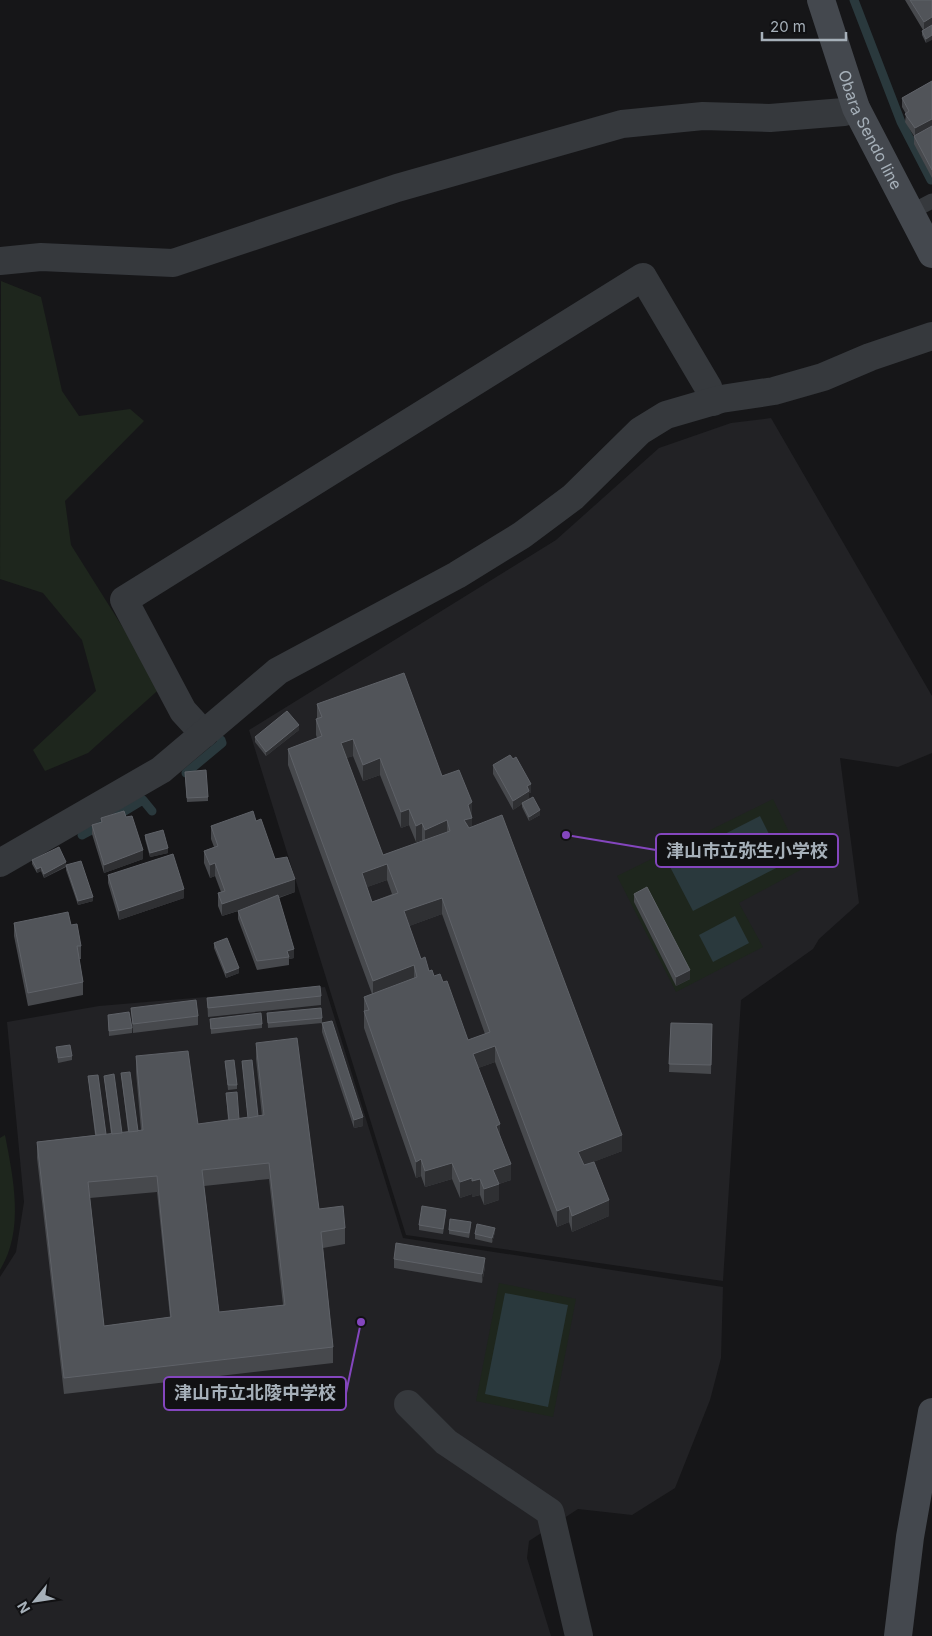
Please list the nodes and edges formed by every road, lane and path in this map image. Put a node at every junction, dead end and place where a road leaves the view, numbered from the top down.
1 (821, 0) edge
2 (856, 108) junction
3 (921, 207) edge
4 (932, 254) edge
5 (0, 261) edge
6 (932, 336) edge
7 (713, 402) junction
8 (204, 734) junction
9 (0, 863) edge
10 (408, 1404) dead end
11 (932, 1412) edge
12 (579, 1636) edge
13 (898, 1636) edge

1 - 2 main road, Obara Sendo line
2 - 3 main road, Obara Sendo line
2 - 5 street
3 - 4 main road, Obara Sendo line
6 - 7 street
7 - 8 street
7 - 8 street
8 - 9 street
10 - 12 street
11 - 13 main road

